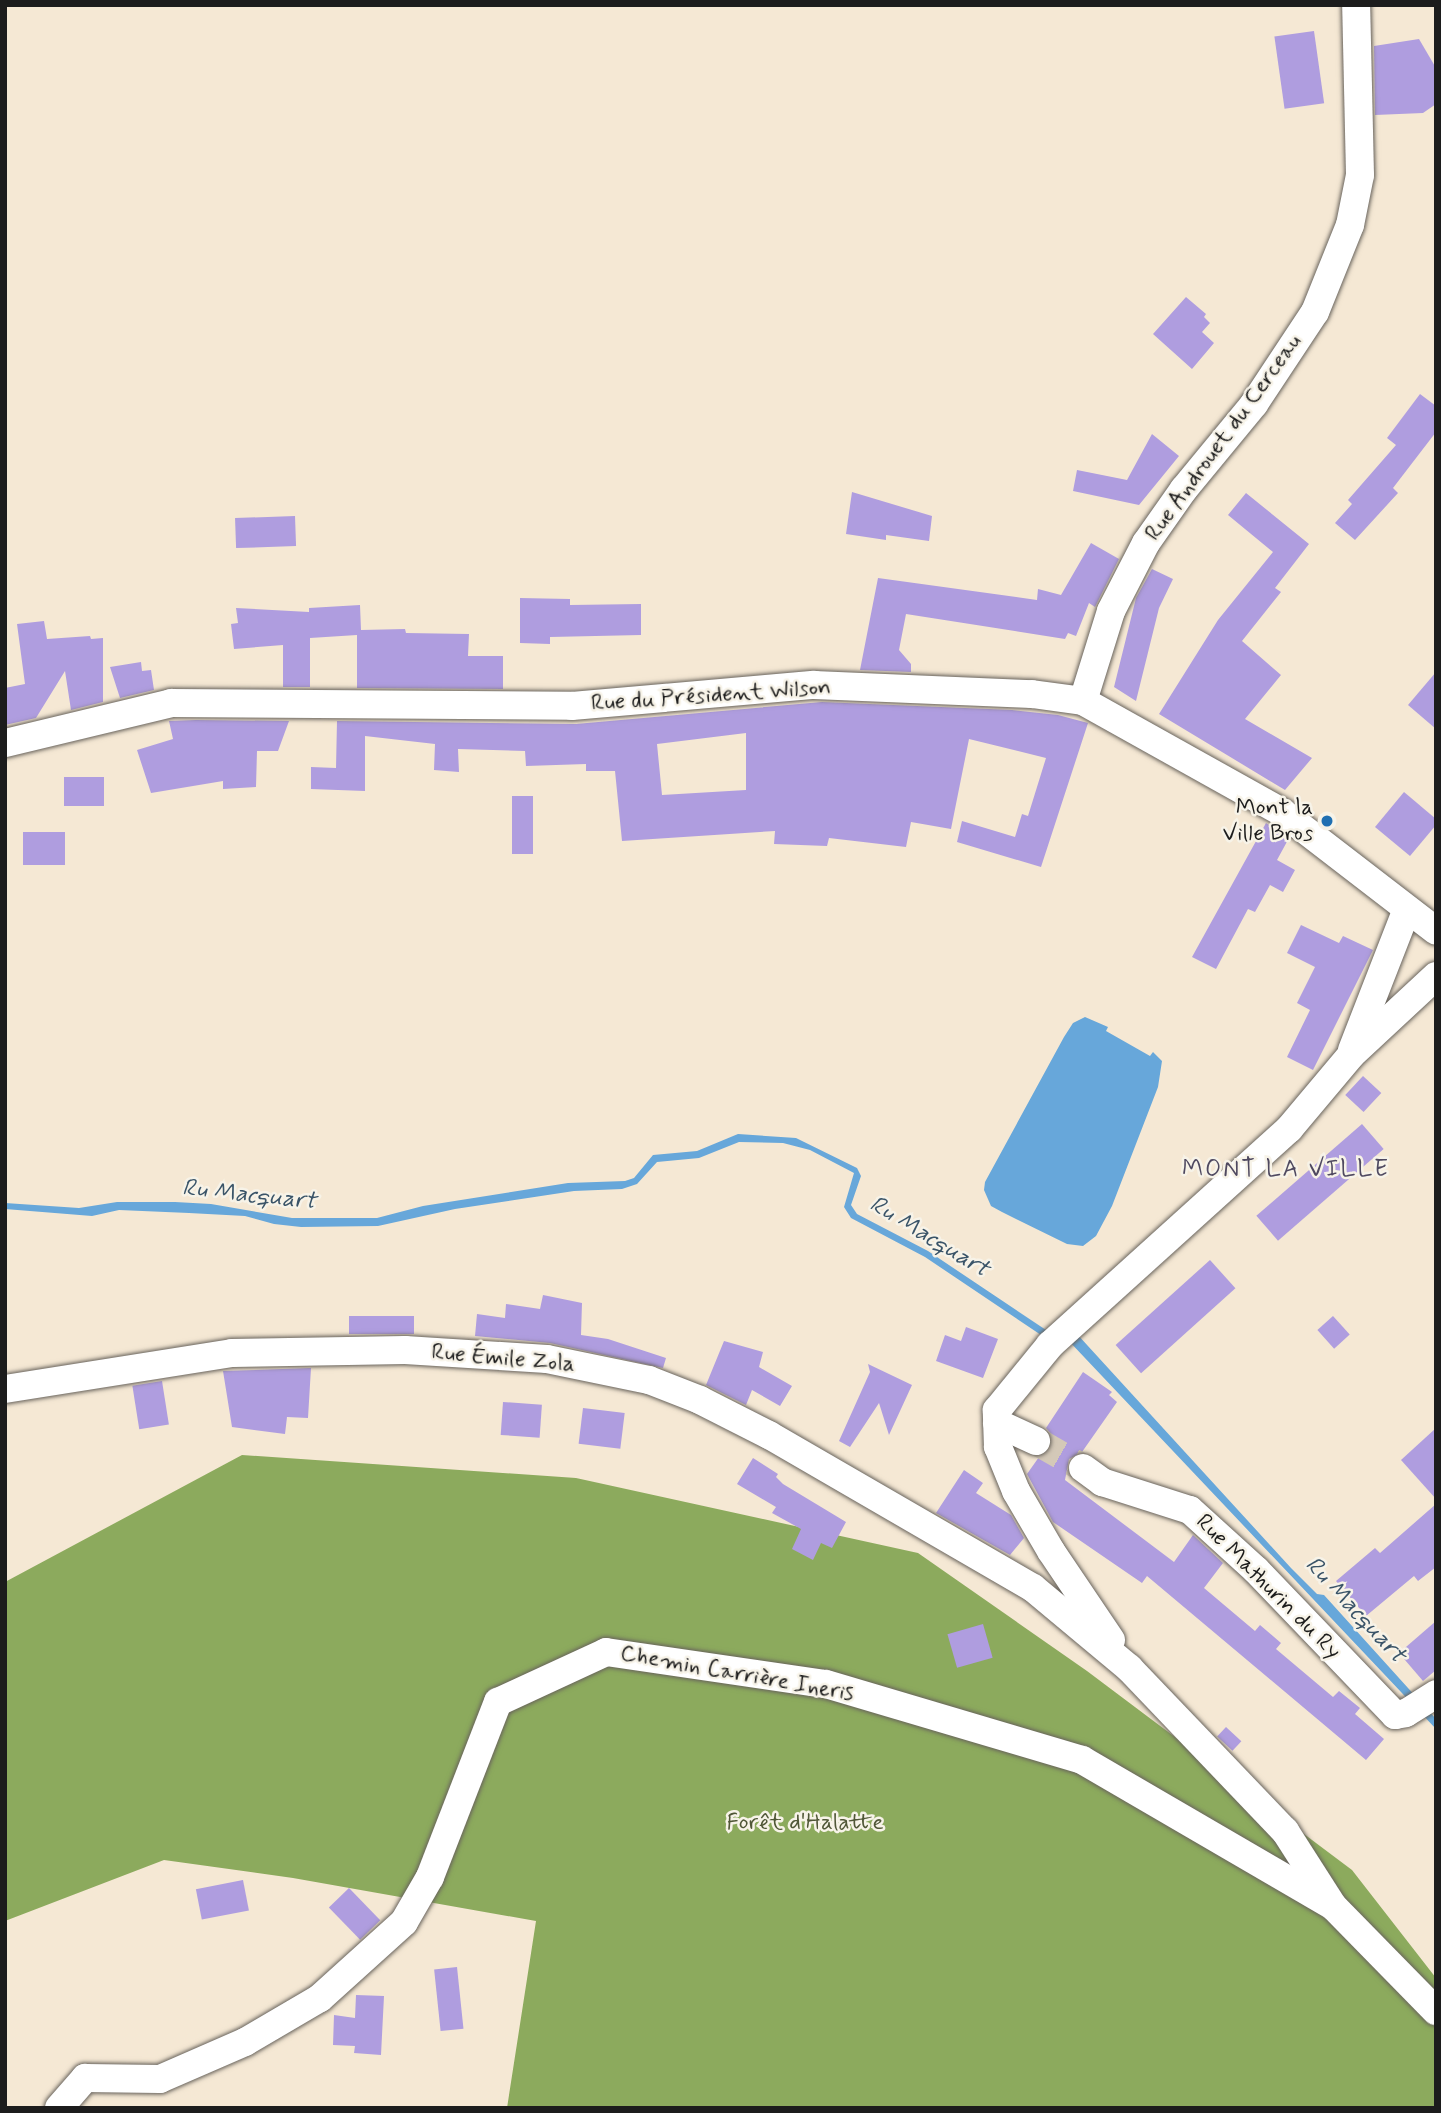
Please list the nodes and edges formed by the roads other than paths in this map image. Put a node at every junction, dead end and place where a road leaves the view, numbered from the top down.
1 (1356, 5) edge
2 (1083, 701) junction
3 (5, 743) edge
4 (1407, 909) junction
5 (1436, 932) edge
6 (1436, 976) edge
7 (1350, 1055) junction
8 (5, 1389) edge
9 (997, 1423) junction
10 (1036, 1441) tunnel mouth
11 (1083, 1468) tunnel mouth
12 (1129, 1668) junction
13 (1436, 1694) edge
14 (1333, 1906) junction
15 (1436, 2011) edge
16 (59, 2108) edge

1 - 2 street, Rue Androuet du Cerceau
2 - 3 street, Rue du Président Wilson
2 - 4 street, Rue du Président Wilson
4 - 5 street, Rue du Président Wilson
4 - 7 street
6 - 7 street
7 - 9 street
8 - 12 street, Rue Émile Zola
9 - 10 street
9 - 12 street
11 - 13 street, Rue Mathurin du Ry
12 - 14 street
14 - 15 street
14 - 16 street, Chemin Carrière Ineris

